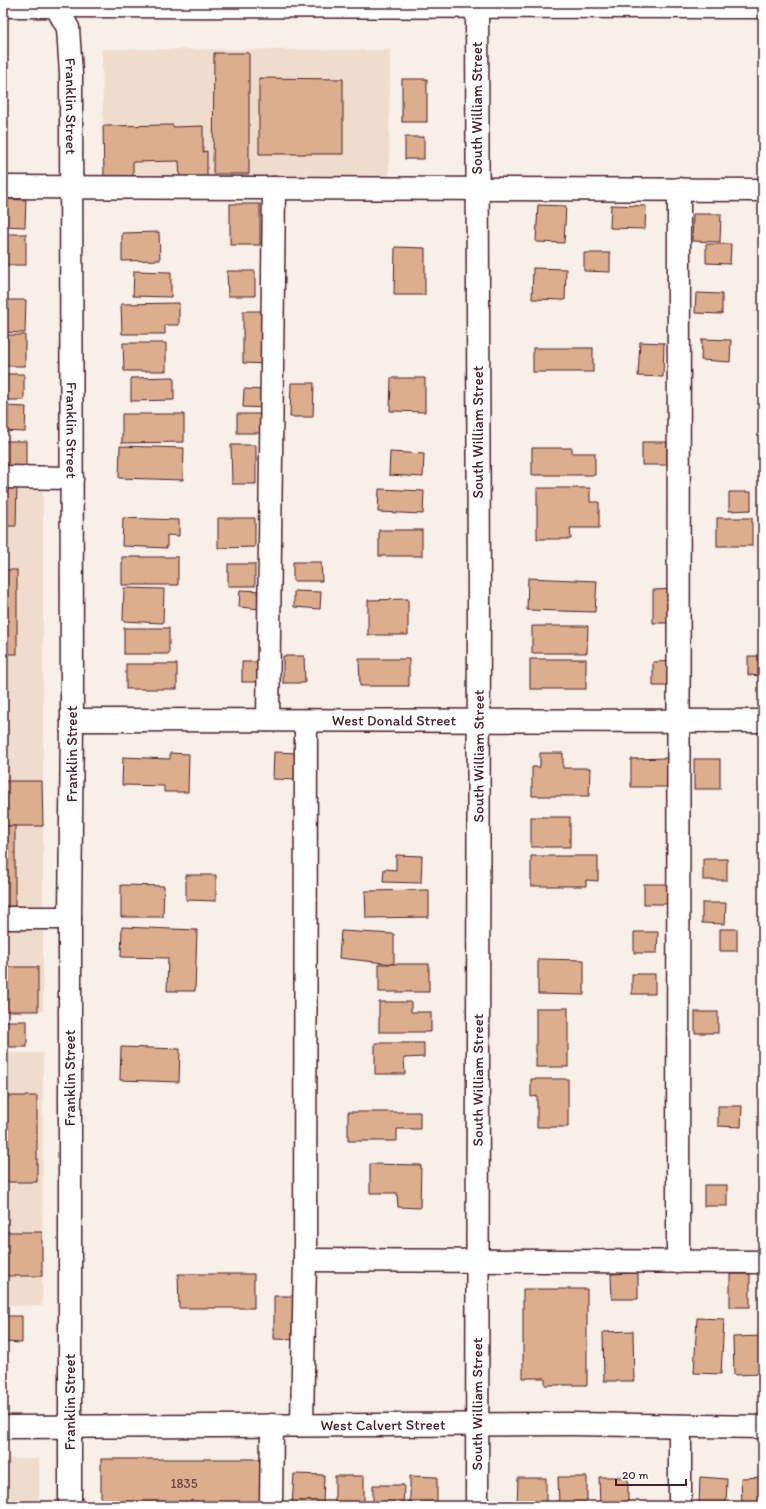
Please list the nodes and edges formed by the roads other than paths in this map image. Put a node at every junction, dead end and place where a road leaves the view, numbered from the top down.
1 (55, 5) edge
2 (615, 5) edge
3 (3, 6) edge
4 (477, 6) junction
5 (763, 7) edge
6 (3, 187) edge
7 (72, 187) junction
8 (274, 188) junction
9 (478, 189) junction
10 (679, 189) junction
11 (763, 190) edge
12 (3, 477) edge
13 (72, 478) junction
14 (72, 720) junction
15 (268, 720) junction
16 (478, 720) junction
17 (306, 721) junction
18 (680, 721) junction
19 (763, 721) edge
20 (3, 918) edge
21 (70, 918) junction
22 (305, 1260) junction
23 (476, 1262) junction
24 (678, 1262) junction
25 (763, 1262) edge
26 (272, 1425) junction
27 (302, 1425) junction
28 (477, 1426) junction
29 (680, 1426) junction
30 (3, 1427) edge
31 (70, 1427) junction
32 (763, 1427) edge
33 (70, 1506) edge
34 (272, 1506) edge
35 (477, 1506) edge
36 (680, 1506) edge

1 - 3 street
1 - 4 street
1 - 7 street, Franklin Street
2 - 4 street
2 - 5 street
4 - 9 street, South William Street
6 - 7 street
7 - 8 street
7 - 13 street, Franklin Street
8 - 9 street
8 - 15 street
9 - 10 street
9 - 16 street, South William Street
10 - 11 street
10 - 18 street
12 - 13 street
13 - 14 street, Franklin Street
14 - 15 street, West Donald Street
14 - 21 street, Franklin Street
15 - 17 street, West Donald Street
16 - 17 street, West Donald Street
16 - 18 street, West Donald Street
16 - 23 street, South William Street
17 - 22 street
18 - 19 street, West Donald Street
18 - 24 street
20 - 21 street
21 - 31 street, Franklin Street
22 - 23 street
22 - 27 street
23 - 24 street
23 - 28 street, South William Street
24 - 25 street
26 - 27 street, West Calvert Street
26 - 31 street, West Calvert Street
26 - 34 street
27 - 28 street, West Calvert Street
28 - 29 street, West Calvert Street
28 - 35 street, South William Street
29 - 32 street, West Calvert Street
29 - 36 street
30 - 31 street, West Calvert Street
31 - 33 street, Franklin Street

